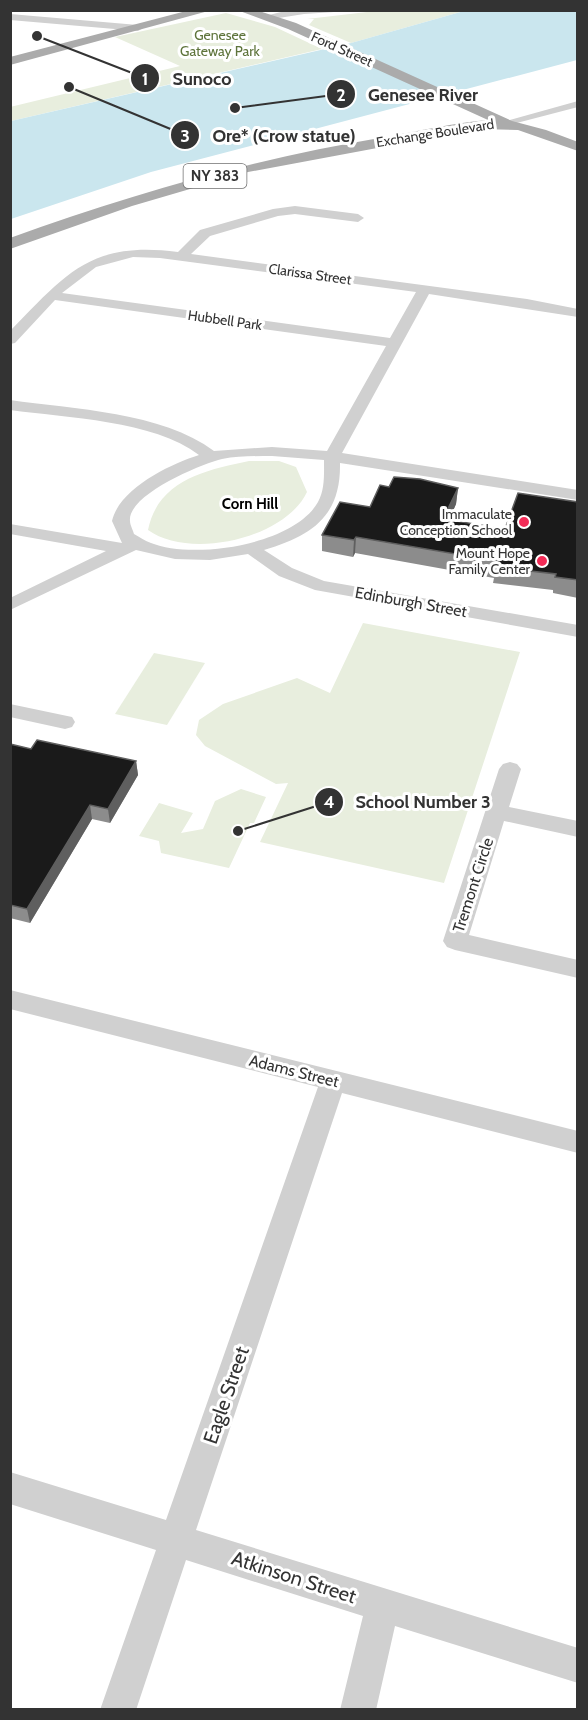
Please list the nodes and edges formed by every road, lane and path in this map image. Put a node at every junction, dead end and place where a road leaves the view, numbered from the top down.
1 (206, 10) edge
2 (243, 10) edge
3 (360, 10) edge
4 (342, 11) edge
5 (264, 15) edge
6 (10, 17) edge
7 (138, 28) junction
8 (304, 31) junction
9 (10, 61) edge
10 (578, 104) edge
11 (505, 123) junction
12 (578, 147) edge
13 (578, 158) edge
14 (358, 218) dead end
15 (10, 244) edge
16 (10, 257) edge
17 (181, 257) junction
18 (425, 290) junction
19 (55, 296) junction
20 (578, 313) edge
21 (17, 327) edge
22 (10, 340) edge
23 (395, 343) junction
24 (10, 405) edge
25 (332, 456) junction
26 (212, 457) junction
27 (578, 495) edge
28 (10, 529) edge
29 (130, 546) junction
30 (254, 550) junction
31 (10, 605) edge
32 (578, 631) edge
33 (10, 710) edge
34 (65, 722) dead end
35 (510, 769) dead end
36 (496, 812) junction
37 (578, 829) edge
38 (578, 969) edge
39 (10, 999) edge
40 (333, 1080) junction
41 (578, 1142) edge
42 (10, 1488) edge
43 (176, 1539) junction
44 (382, 1605) junction
45 (578, 1666) edge
46 (118, 1710) edge
47 (358, 1710) edge

1 - 7 main road
2 - 5 main road, Ford Street
3 - 4 street
4 - 5 street
4 - 8 street
5 - 8 main road, Ford Street
6 - 7 street
7 - 9 main road
8 - 11 main road, Ford Street
10 - 11 street
11 - 12 main road, Ford Street / NY 383
11 - 13 main road, Ford Street
11 - 15 main road, Exchange Boulevard / NY 383
11 - 16 main road, Exchange Boulevard / NY 383
14 - 17 street
17 - 18 street, Clarissa Street
17 - 19 street, Clarissa Street
18 - 20 street, Clarissa Street
18 - 23 street
19 - 21 street, Clarissa Street
19 - 23 street, Hubbell Park
21 - 22 street, Clarissa Street
23 - 25 street
24 - 26 street
25 - 26 street
25 - 27 street
25 - 30 street
26 - 29 street
28 - 29 street
29 - 30 street
29 - 31 street
30 - 32 street, Edinburgh Street
33 - 34 street
35 - 36 street, Tremont Circle
36 - 37 street
36 - 38 street, Tremont Circle
39 - 40 street, Adams Street
40 - 41 street, Adams Street
40 - 43 street, Eagle Street
42 - 43 street, Atkinson Street
43 - 44 street, Atkinson Street
43 - 46 street, Eagle Street
44 - 45 street, Atkinson Street
44 - 47 street

